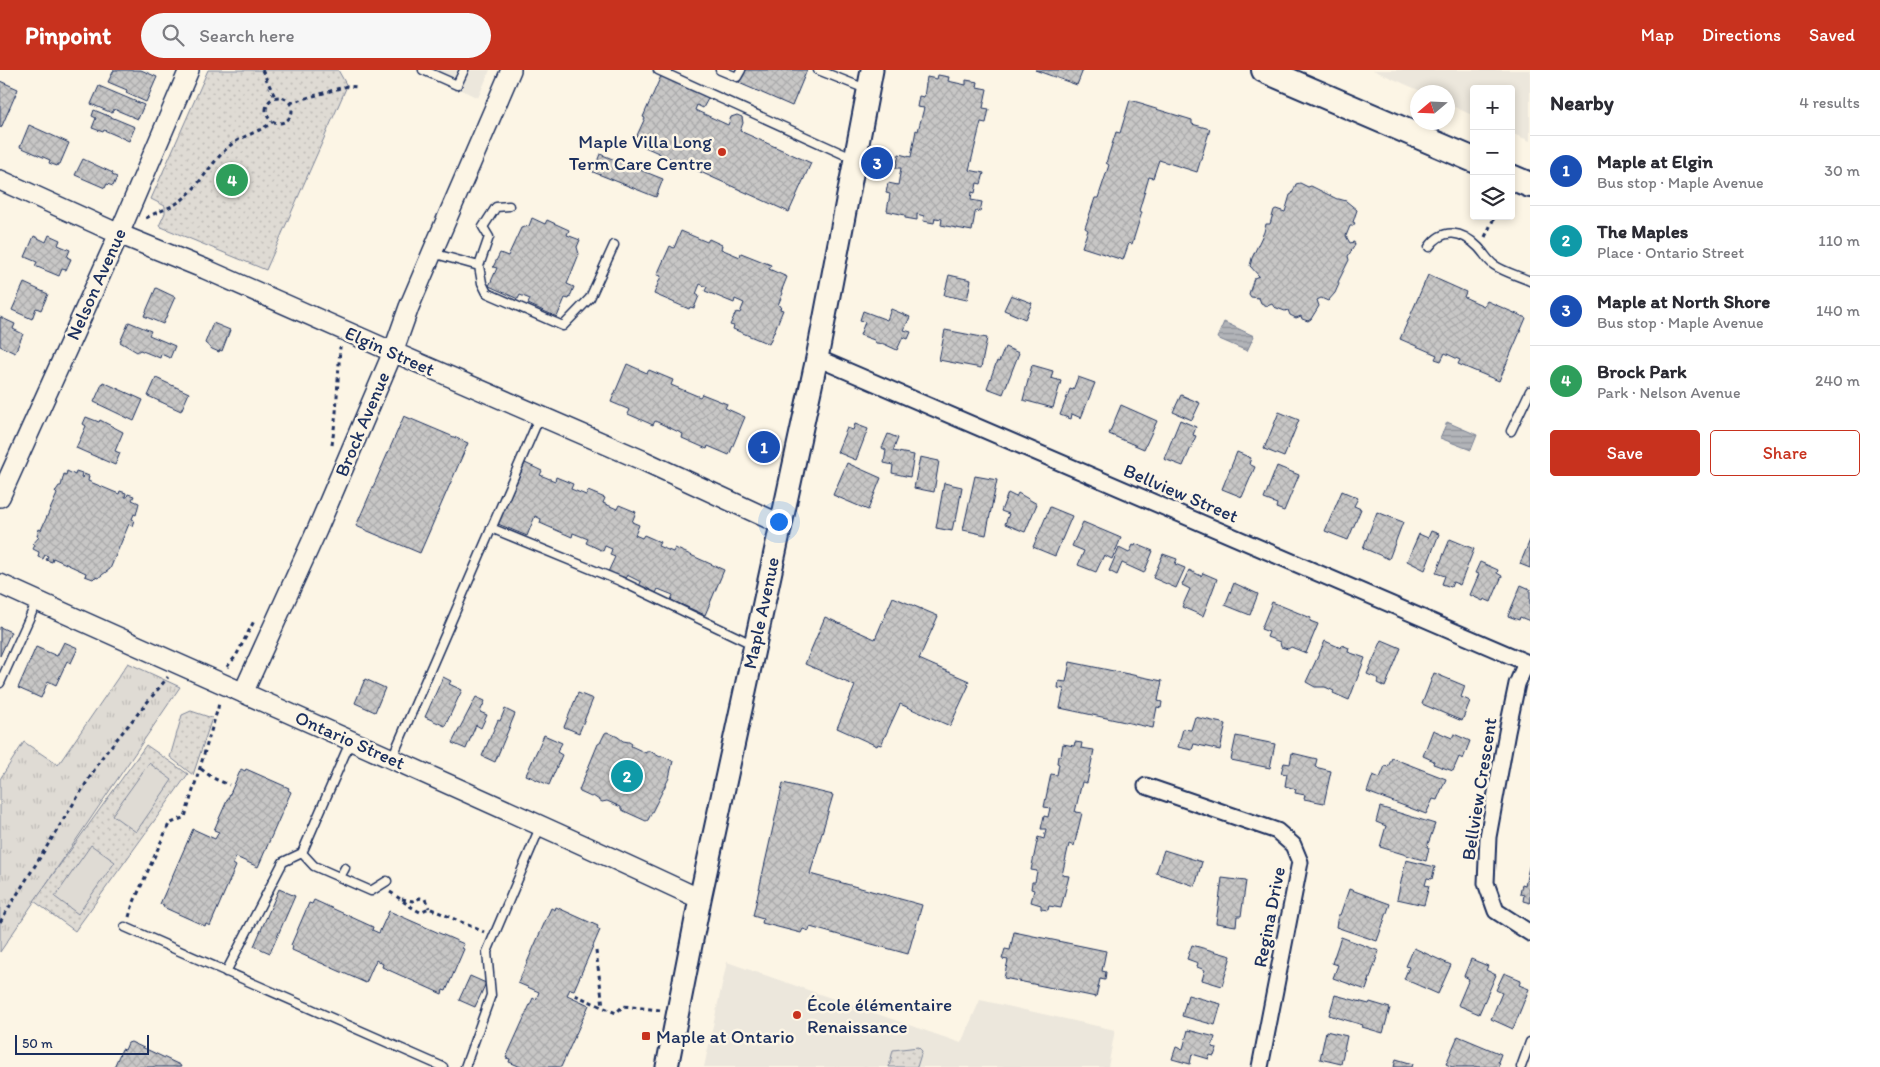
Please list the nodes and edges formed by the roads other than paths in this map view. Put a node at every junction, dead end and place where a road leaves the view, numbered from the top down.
1 (189, 70) edge
2 (423, 70) edge
3 (464, 70) edge
4 (511, 70) edge
5 (658, 70) edge
6 (720, 70) edge
7 (741, 70) edge
8 (818, 70) edge
9 (1264, 70) edge
10 (870, 80) edge
11 (1470, 158) edge
12 (855, 159) junction
13 (1515, 178) edge
14 (0, 180) edge
15 (1530, 185) edge
16 (509, 206) dead end
17 (120, 234) junction
18 (614, 245) dead end
19 (1429, 247) dead end
20 (432, 253) junction
21 (478, 266) junction
22 (1530, 281) edge
23 (393, 352) junction
24 (817, 358) junction
25 (1530, 391) edge
26 (540, 416) junction
27 (1511, 431) dead end
28 (0, 497) edge
29 (780, 524) junction
30 (491, 528) junction
31 (0, 584) edge
32 (37, 601) junction
33 (754, 645) junction
34 (1528, 664) edge
35 (0, 683) edge
36 (243, 693) junction
37 (351, 740) junction
38 (392, 758) junction
39 (1146, 786) dead end
40 (542, 825) junction
41 (302, 853) junction
42 (345, 868) dead end
43 (340, 877) junction
44 (387, 881) dead end
45 (700, 899) junction
46 (126, 927) road end
47 (1530, 933) edge
48 (226, 972) junction
49 (1530, 1042) edge
50 (1523, 1066) edge
51 (443, 1067) edge
52 (465, 1067) edge
53 (667, 1067) edge
54 (1260, 1067) edge

1 - 17 street, Nelson Avenue
2 - 3 lane
4 - 20 street, Brock Avenue
5 - 12 lane
6 - 7 lane
8 - 10 lane
9 - 11 main road
10 - 12 main road, Maple Avenue
12 - 24 main road, Maple Avenue
13 - 15 main road
14 - 17 street, Elgin Street
16 - 21 lane
17 - 23 street, Elgin Street
17 - 28 street, Nelson Avenue
18 - 21 lane
19 - 22 lane
20 - 21 lane
20 - 23 street, Brock Avenue
23 - 26 street, Elgin Street
23 - 36 street, Brock Avenue
24 - 29 main road, Maple Avenue
24 - 34 street, Bellview Street
25 - 27 lane
26 - 29 street, Elgin Street
26 - 30 lane
29 - 33 main road, Maple Avenue
30 - 33 lane
30 - 38 lane
31 - 32 street, Ontario Street
32 - 35 lane
32 - 36 street, Ontario Street
33 - 45 main road, Maple Avenue
34 - 47 street, Bellview Crescent
36 - 37 street, Ontario Street
37 - 38 street, Ontario Street
37 - 41 lane
38 - 40 street, Ontario Street
39 - 54 street, Regina Drive
40 - 45 street, Ontario Street
40 - 52 lane
41 - 43 lane
41 - 48 lane
42 - 43 lane
43 - 44 lane
45 - 53 main road, Maple Avenue
46 - 48 lane
48 - 51 lane
49 - 50 lane

